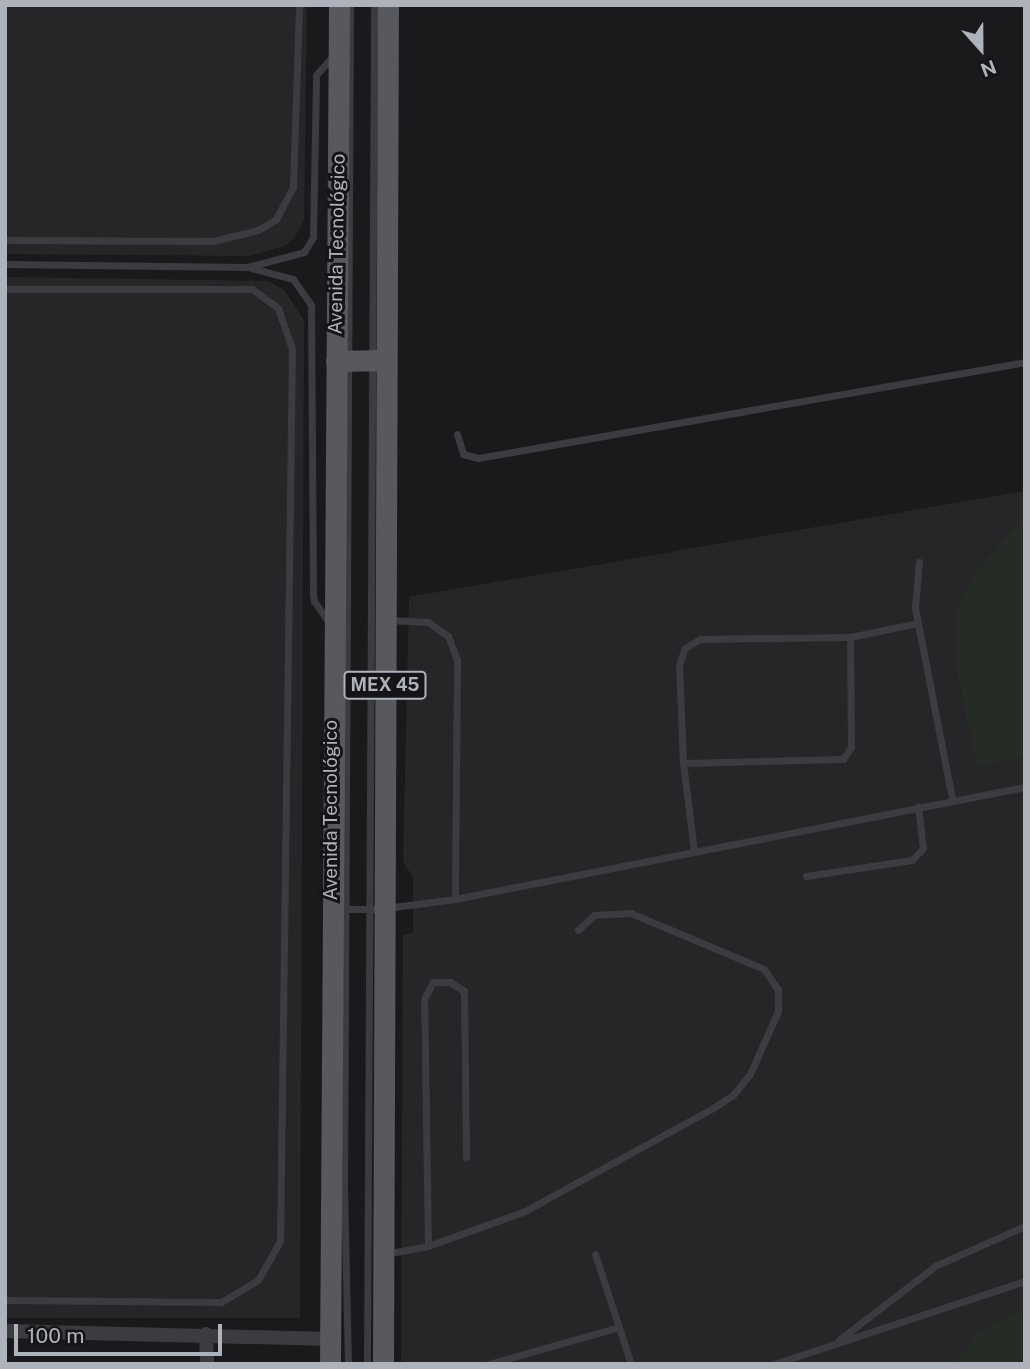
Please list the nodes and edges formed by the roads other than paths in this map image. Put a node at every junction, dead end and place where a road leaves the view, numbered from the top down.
1 (299, 5) edge
2 (339, 5) edge
3 (351, 5) edge
4 (374, 5) edge
5 (388, 5) edge
6 (338, 51) junction
7 (5, 240) edge
8 (5, 264) edge
9 (247, 267) junction
10 (5, 289) edge
11 (359, 361) junction
12 (1025, 362) edge
13 (457, 434) dead end
14 (919, 562) dead end
15 (385, 620) junction
16 (918, 623) junction
17 (332, 626) junction
18 (850, 637) junction
19 (683, 763) junction
20 (1025, 787) edge
21 (952, 799) junction
22 (918, 806) junction
23 (694, 851) junction
24 (806, 876) dead end
25 (455, 899) junction
26 (377, 908) junction
27 (340, 909) junction
28 (578, 930) dead end
29 (466, 1157) dead end
30 (1025, 1226) edge
31 (428, 1246) junction
32 (384, 1254) junction
33 (595, 1254) dead end
34 (1025, 1281) edge
35 (5, 1300) edge
36 (619, 1327) junction
37 (5, 1331) edge
38 (206, 1334) junction
39 (330, 1339) junction
40 (836, 1343) junction
41 (206, 1364) edge
42 (330, 1364) edge
43 (348, 1364) edge
44 (367, 1364) edge
45 (383, 1364) edge
46 (489, 1364) edge
47 (631, 1364) edge
48 (774, 1364) edge

1 - 7 lane
2 - 6 main road, Avenida Tecnológico / MEX 45
3 - 11 lane
4 - 11 lane
5 - 11 main road, Avenida Tecnológico / MEX 45
6 - 9 lane
6 - 11 main road, Avenida Tecnológico / MEX 45
8 - 9 lane
9 - 17 lane
10 - 35 lane
11 - 15 main road, Avenida Tecnológico / MEX 45
11 - 17 main road, Avenida Tecnológico / MEX 45
11 - 26 lane
11 - 27 lane
12 - 13 lane
14 - 16 lane
15 - 25 lane
15 - 26 main road, Avenida Tecnológico / MEX 45
16 - 18 lane
16 - 21 lane
17 - 27 main road, Avenida Tecnológico / MEX 45
18 - 19 lane
18 - 19 lane
19 - 23 lane
20 - 21 lane
21 - 22 lane
22 - 23 lane
22 - 24 lane
23 - 25 lane
25 - 26 lane
26 - 27 lane
26 - 32 main road, Avenida Tecnológico / MEX 45
26 - 44 lane
27 - 39 main road, Avenida Tecnológico / MEX 45
27 - 43 lane
28 - 31 lane
29 - 31 lane
30 - 40 lane
31 - 32 lane
32 - 45 main road, Avenida Tecnológico / MEX 45
33 - 36 lane
34 - 40 lane
36 - 46 lane
36 - 47 lane
37 - 38 street
38 - 39 street
38 - 41 street
39 - 42 main road, Avenida Tecnológico / MEX 45
40 - 48 lane

